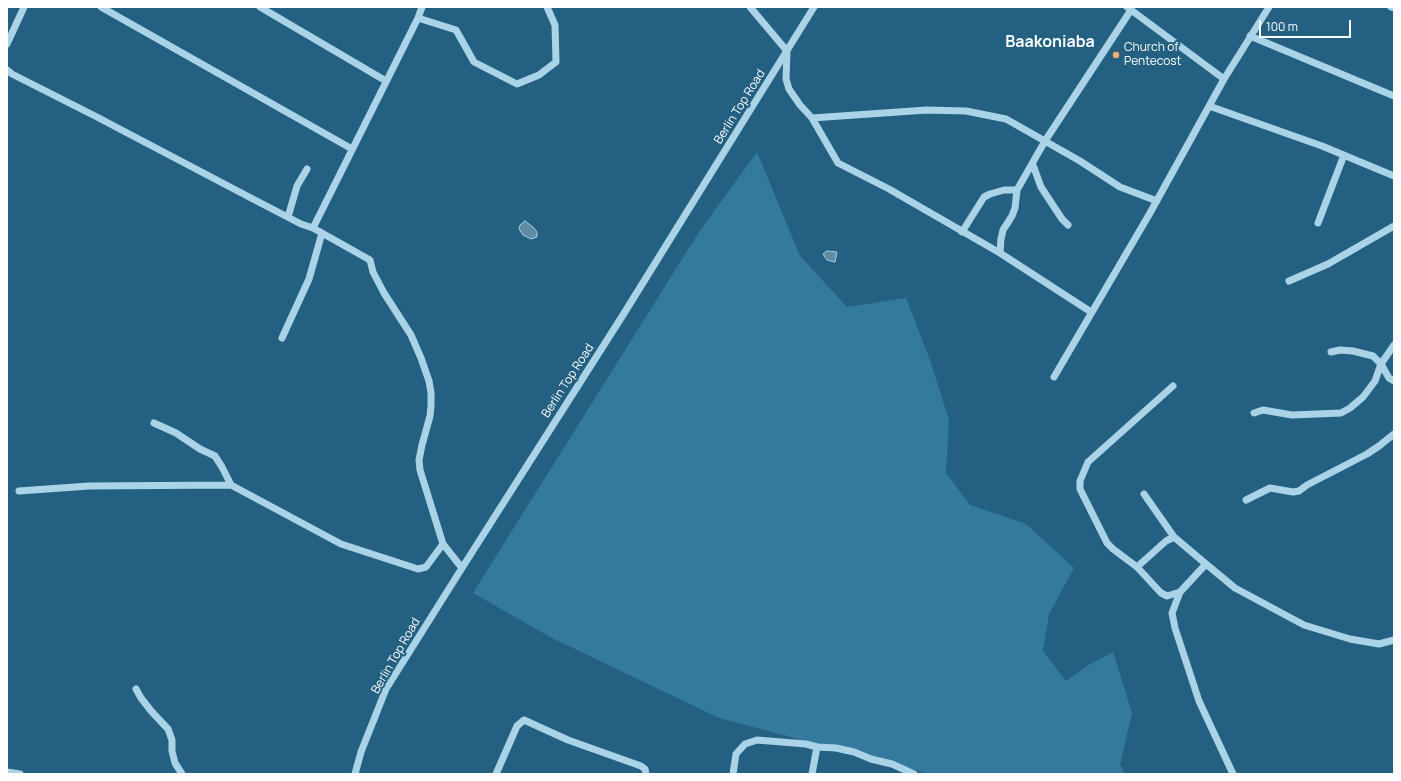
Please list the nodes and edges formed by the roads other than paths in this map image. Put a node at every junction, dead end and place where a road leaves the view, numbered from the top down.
1 (24, 7) edge
2 (101, 7) edge
3 (260, 7) edge
4 (422, 7) edge
5 (547, 7) edge
6 (750, 7) edge
7 (814, 7) edge
8 (1269, 7) edge
9 (1391, 7) edge
10 (1129, 8) edge
11 (1394, 8) edge
12 (418, 18) junction
13 (1250, 36) junction
14 (7, 44) edge
15 (787, 51) junction
16 (7, 70) edge
17 (1224, 79) junction
18 (386, 81) junction
19 (1394, 96) edge
20 (1209, 106) junction
21 (812, 118) junction
22 (1045, 141) junction
23 (352, 149) junction
24 (1344, 155) junction
25 (1033, 165) junction
26 (307, 169) dead end
27 (1394, 176) edge
28 (1017, 190) junction
29 (1157, 201) junction
30 (288, 217) junction
31 (1318, 223) dead end
32 (1068, 224) dead end
33 (1394, 226) edge
34 (313, 228) junction
35 (962, 232) junction
36 (322, 233) junction
37 (1000, 253) junction
38 (1289, 281) dead end
39 (1091, 312) junction
40 (282, 338) dead end
41 (1394, 345) edge
42 (1332, 352) dead end
43 (1381, 364) junction
44 (1054, 377) dead end
45 (1394, 381) edge
46 (1173, 386) dead end
47 (1254, 412) dead end
48 (154, 423) dead end
49 (1394, 434) edge
50 (231, 485) junction
51 (19, 491) dead end
52 (1144, 494) dead end
53 (1246, 500) dead end
54 (1174, 537) junction
55 (443, 544) junction
56 (1206, 564) junction
57 (1137, 567) junction
58 (462, 568) junction
59 (1180, 592) junction
60 (1394, 640) edge
61 (136, 688) dead end
62 (817, 748) junction
63 (7, 772) edge
64 (20, 774) edge
65 (182, 774) edge
66 (355, 774) edge
67 (496, 774) edge
68 (646, 774) edge
69 (733, 774) edge
70 (812, 774) edge
71 (914, 774) edge
72 (1233, 774) edge

1 - 14 street
2 - 23 street
3 - 18 street
4 - 12 street
5 - 12 street
6 - 15 street
7 - 15 street, Berlin Top Road
8 - 13 street
9 - 11 street
10 - 17 street
10 - 22 street
12 - 18 street
13 - 17 street
13 - 19 street
15 - 21 street
15 - 58 street, Berlin Top Road
16 - 30 street
17 - 20 street
18 - 23 street
20 - 24 street
20 - 29 street
21 - 22 street
21 - 35 street
22 - 25 street
22 - 29 street
23 - 34 street
24 - 27 street
24 - 31 street
25 - 28 street
25 - 32 street
26 - 30 street
28 - 35 street
28 - 37 street
29 - 39 street
30 - 34 street
33 - 38 street
34 - 36 street
35 - 37 street
36 - 40 street
36 - 55 street
37 - 39 street
39 - 44 street
41 - 43 street
42 - 43 street
43 - 45 street
43 - 47 street
46 - 57 street
48 - 50 street
49 - 53 street
50 - 51 street
50 - 55 street
52 - 54 street
54 - 56 street
54 - 57 street
55 - 58 street
56 - 59 street
56 - 60 street
57 - 59 street
58 - 66 street, Berlin Top Road
59 - 72 street
61 - 65 street
62 - 69 street
62 - 70 street
62 - 71 street
63 - 64 street
67 - 68 street

